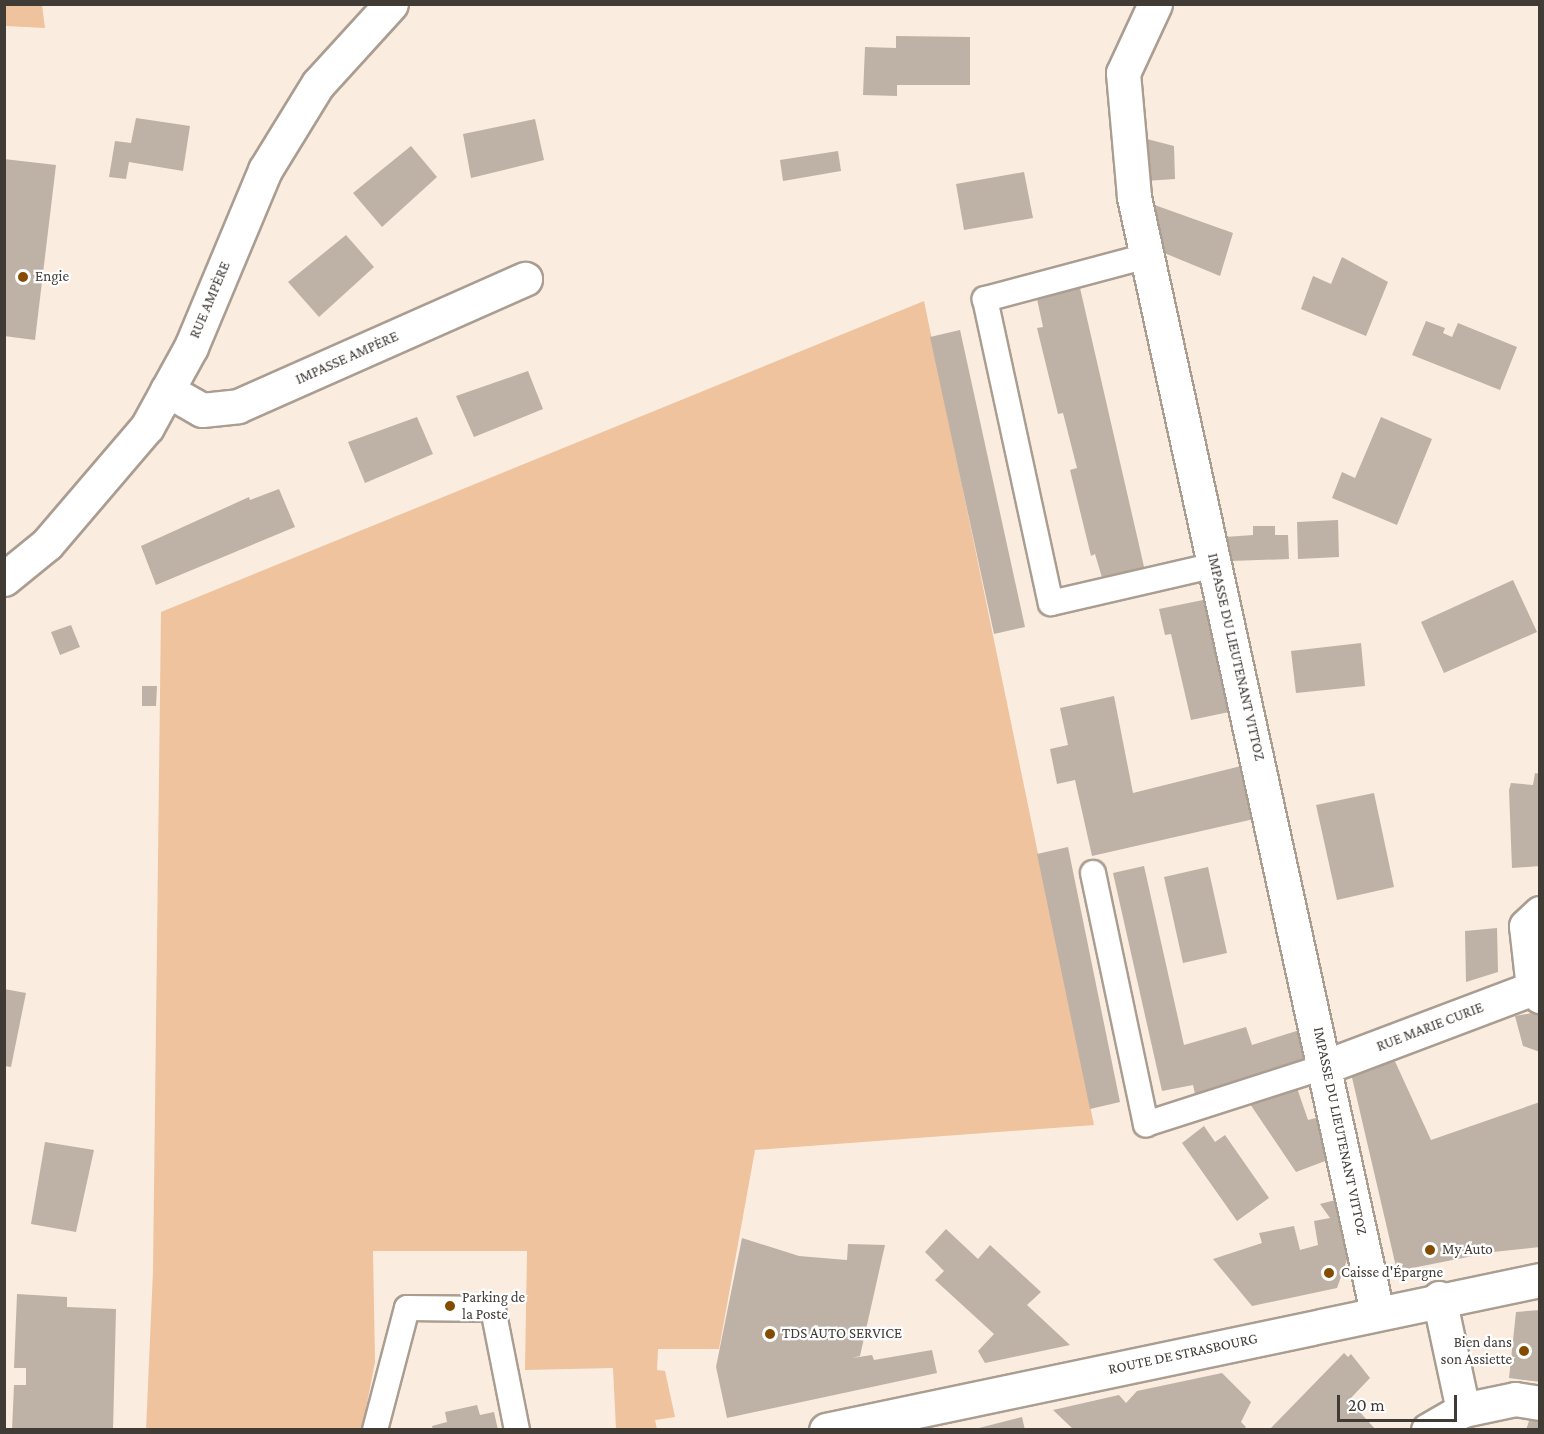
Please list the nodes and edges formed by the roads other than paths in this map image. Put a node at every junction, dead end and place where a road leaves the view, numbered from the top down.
1 (392, 4) edge
2 (1155, 4) edge
3 (1147, 256) junction
4 (525, 279) dead end
5 (167, 390) junction
6 (1215, 565) junction
7 (4, 579) edge
8 (1093, 873) dead end
9 (1539, 913) edge
10 (1536, 992) edge
11 (1327, 1066) junction
12 (1539, 1280) edge
13 (1439, 1298) junction
14 (1377, 1312) junction
15 (1539, 1403) edge
16 (1464, 1410) junction
17 (375, 1430) edge
18 (517, 1430) edge
19 (826, 1430) edge
20 (1428, 1430) edge

1 - 5 street, RUE AMPÈRE
2 - 3 street, IMPASSE DU LIEUTENANT VITTOZ
3 - 6 street, IMPASSE DU LIEUTENANT VITTOZ
3 - 6 lane
4 - 5 street, IMPASSE AMPÈRE
5 - 7 street, RUE AMPÈRE
6 - 11 street, IMPASSE DU LIEUTENANT VITTOZ
8 - 11 lane
9 - 10 street, RUE MARIE CURIE
10 - 11 street, RUE MARIE CURIE
11 - 14 street, IMPASSE DU LIEUTENANT VITTOZ
12 - 13 street, ROUTE DE STRASBOURG
13 - 14 street, ROUTE DE STRASBOURG
13 - 16 street
14 - 19 street, ROUTE DE STRASBOURG
15 - 16 street
16 - 20 street
17 - 18 lane

